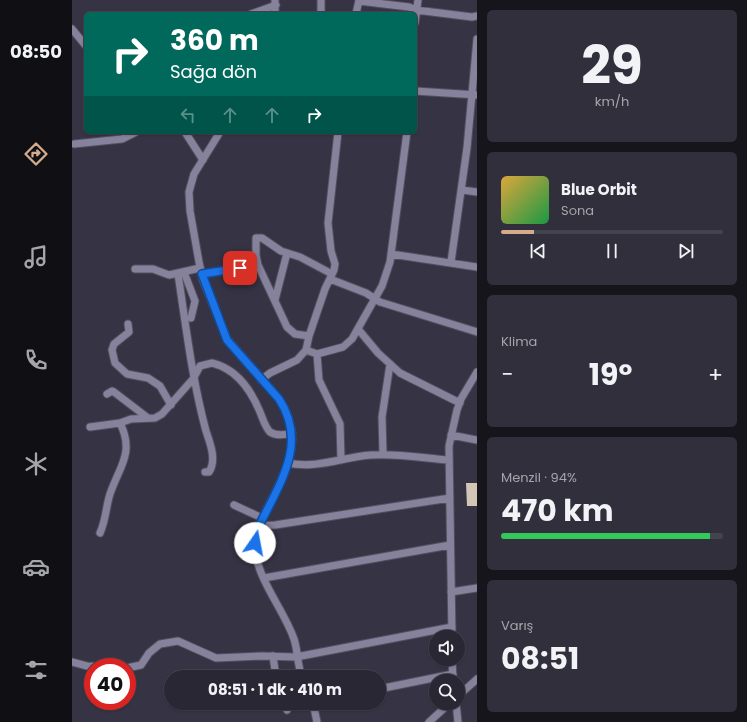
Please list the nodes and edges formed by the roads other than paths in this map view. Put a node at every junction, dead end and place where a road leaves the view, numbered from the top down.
1 (321, 0) edge
2 (359, 0) edge
3 (418, 0) edge
4 (276, 3) edge
5 (416, 10) junction
6 (256, 12) edge
7 (321, 12) edge
8 (356, 12) edge
9 (477, 16) edge
10 (72, 29) edge
11 (477, 39) edge
12 (84, 44) edge
13 (417, 91) edge
14 (474, 95) edge
15 (132, 134) edge
16 (187, 134) edge
17 (219, 134) edge
18 (338, 134) edge
19 (407, 134) edge
20 (74, 144) dead end
21 (203, 160) junction
22 (462, 190) junction
23 (477, 192) edge
24 (287, 253) junction
25 (391, 254) junction
26 (451, 262) junction
27 (258, 265) junction
28 (477, 267) edge
29 (135, 269) dead end
30 (201, 271) junction
31 (181, 273) junction
32 (331, 276) junction
33 (375, 299) junction
34 (275, 300) junction
35 (191, 318) dead end
36 (128, 324) dead end
37 (358, 329) junction
38 (477, 332) edge
39 (309, 336) junction
40 (306, 350) junction
41 (317, 354) junction
42 (390, 364) junction
43 (477, 372) edge
44 (193, 379) junction
45 (261, 380) junction
46 (107, 394) dead end
47 (460, 403) junction
48 (171, 405) junction
49 (148, 418) junction
50 (120, 423) junction
51 (90, 427) dead end
52 (292, 433) junction
53 (451, 435) junction
54 (477, 440) edge
55 (383, 454) junction
56 (341, 460) junction
57 (449, 460) junction
58 (288, 463) junction
59 (205, 472) dead end
60 (450, 498) junction
61 (234, 506) dead end
62 (262, 518) junction
63 (258, 526) junction
64 (100, 533) dead end
65 (450, 545) junction
66 (264, 578) junction
67 (477, 588) edge
68 (451, 592) junction
69 (477, 593) edge
70 (452, 627) joint
71 (273, 656) junction
72 (296, 657) junction
73 (72, 662) edge
74 (84, 665) edge
75 (136, 666) edge
76 (275, 670) edge
77 (300, 670) edge
78 (477, 679) edge
79 (429, 681) edge
80 (386, 687) edge
81 (465, 690) edge
82 (314, 710) edge
83 (442, 710) edge
84 (457, 710) edge
85 (317, 722) edge
86 (429, 722) edge
87 (458, 722) edge

1 - 7 street
2 - 5 street
2 - 8 street
3 - 5 street
4 - 6 street
5 - 9 street
10 - 12 street
11 - 14 street
13 - 14 street
14 - 22 street
15 - 20 street
16 - 21 street
17 - 21 street
18 - 32 street
19 - 25 street
21 - 30 street
22 - 23 street
22 - 26 street
24 - 27 street
24 - 32 street
24 - 34 street
25 - 26 street
25 - 33 street
26 - 28 street
27 - 30 street
27 - 34 street
29 - 31 street
30 - 31 street
30 - 45 street
31 - 35 street
31 - 44 street
32 - 33 street
32 - 39 street
33 - 37 street
33 - 38 street
34 - 39 street
36 - 48 street
37 - 41 street
37 - 42 street
39 - 40 street
40 - 41 street
40 - 45 street
41 - 56 street
42 - 47 street
42 - 55 street
43 - 47 street
44 - 48 street
44 - 52 street
44 - 59 street
45 - 52 street
46 - 49 street
47 - 53 street
48 - 49 street
49 - 50 street
50 - 51 street
50 - 64 street
52 - 58 street
53 - 54 street
53 - 57 street
55 - 56 street
55 - 57 street
56 - 58 street
57 - 60 street
58 - 62 street
60 - 63 street
60 - 65 street
61 - 62 street
62 - 63 street
63 - 66 street
65 - 66 street
65 - 68 street
66 - 72 street
67 - 68 street
67 - 69 street
68 - 70 street
70 - 72 street
71 - 72 street
71 - 75 street
71 - 76 street
72 - 77 street
73 - 74 street
78 - 81 street
79 - 80 street
82 - 85 street
83 - 86 street
84 - 87 street

